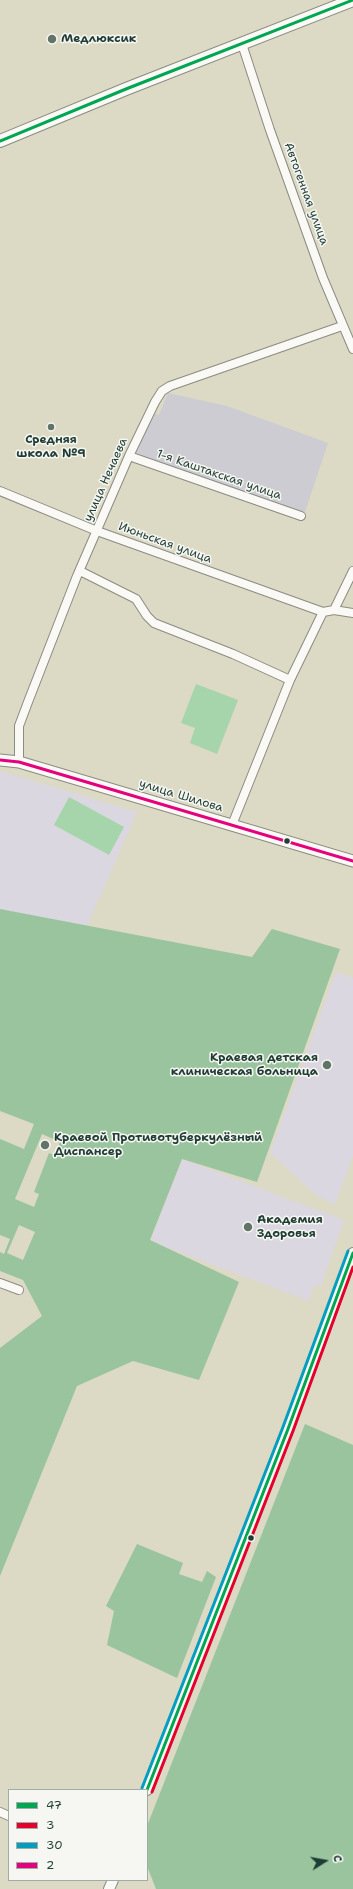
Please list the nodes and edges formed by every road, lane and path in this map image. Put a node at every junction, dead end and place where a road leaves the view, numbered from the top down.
1 (353, 0) edge
2 (242, 44) junction
3 (0, 141) edge
4 (342, 326) junction
5 (353, 349) edge
6 (129, 456) junction
7 (0, 491) edge
8 (301, 516) dead end
9 (97, 531) junction
10 (80, 571) junction
11 (353, 571) edge
12 (334, 610) junction
13 (323, 612) junction
14 (353, 613) edge
15 (290, 680) junction
16 (0, 760) edge
17 (19, 762) junction
18 (232, 825) junction
19 (353, 861) edge
20 (353, 1253) edge
21 (0, 1283) edge
22 (19, 1290) dead end
23 (147, 1789) edge

1 - 2 main road
2 - 3 main road
2 - 4 street, Автогенная улица
4 - 5 street, Автогенная улица
4 - 6 street, улица Нечаева
6 - 8 street, 1-я Каштакская улица
6 - 9 street, улица Нечаева
7 - 9 street, Июньская улица
9 - 10 street, улица Нечаева
9 - 13 street, Июньская улица
10 - 15 street
10 - 17 street, улица Нечаева
11 - 12 street
12 - 13 street
12 - 14 street
13 - 15 street
15 - 18 street
16 - 17 main road, улица Шилова
17 - 18 main road, улица Шилова
18 - 19 main road, улица Шилова
20 - 23 street
21 - 22 street

